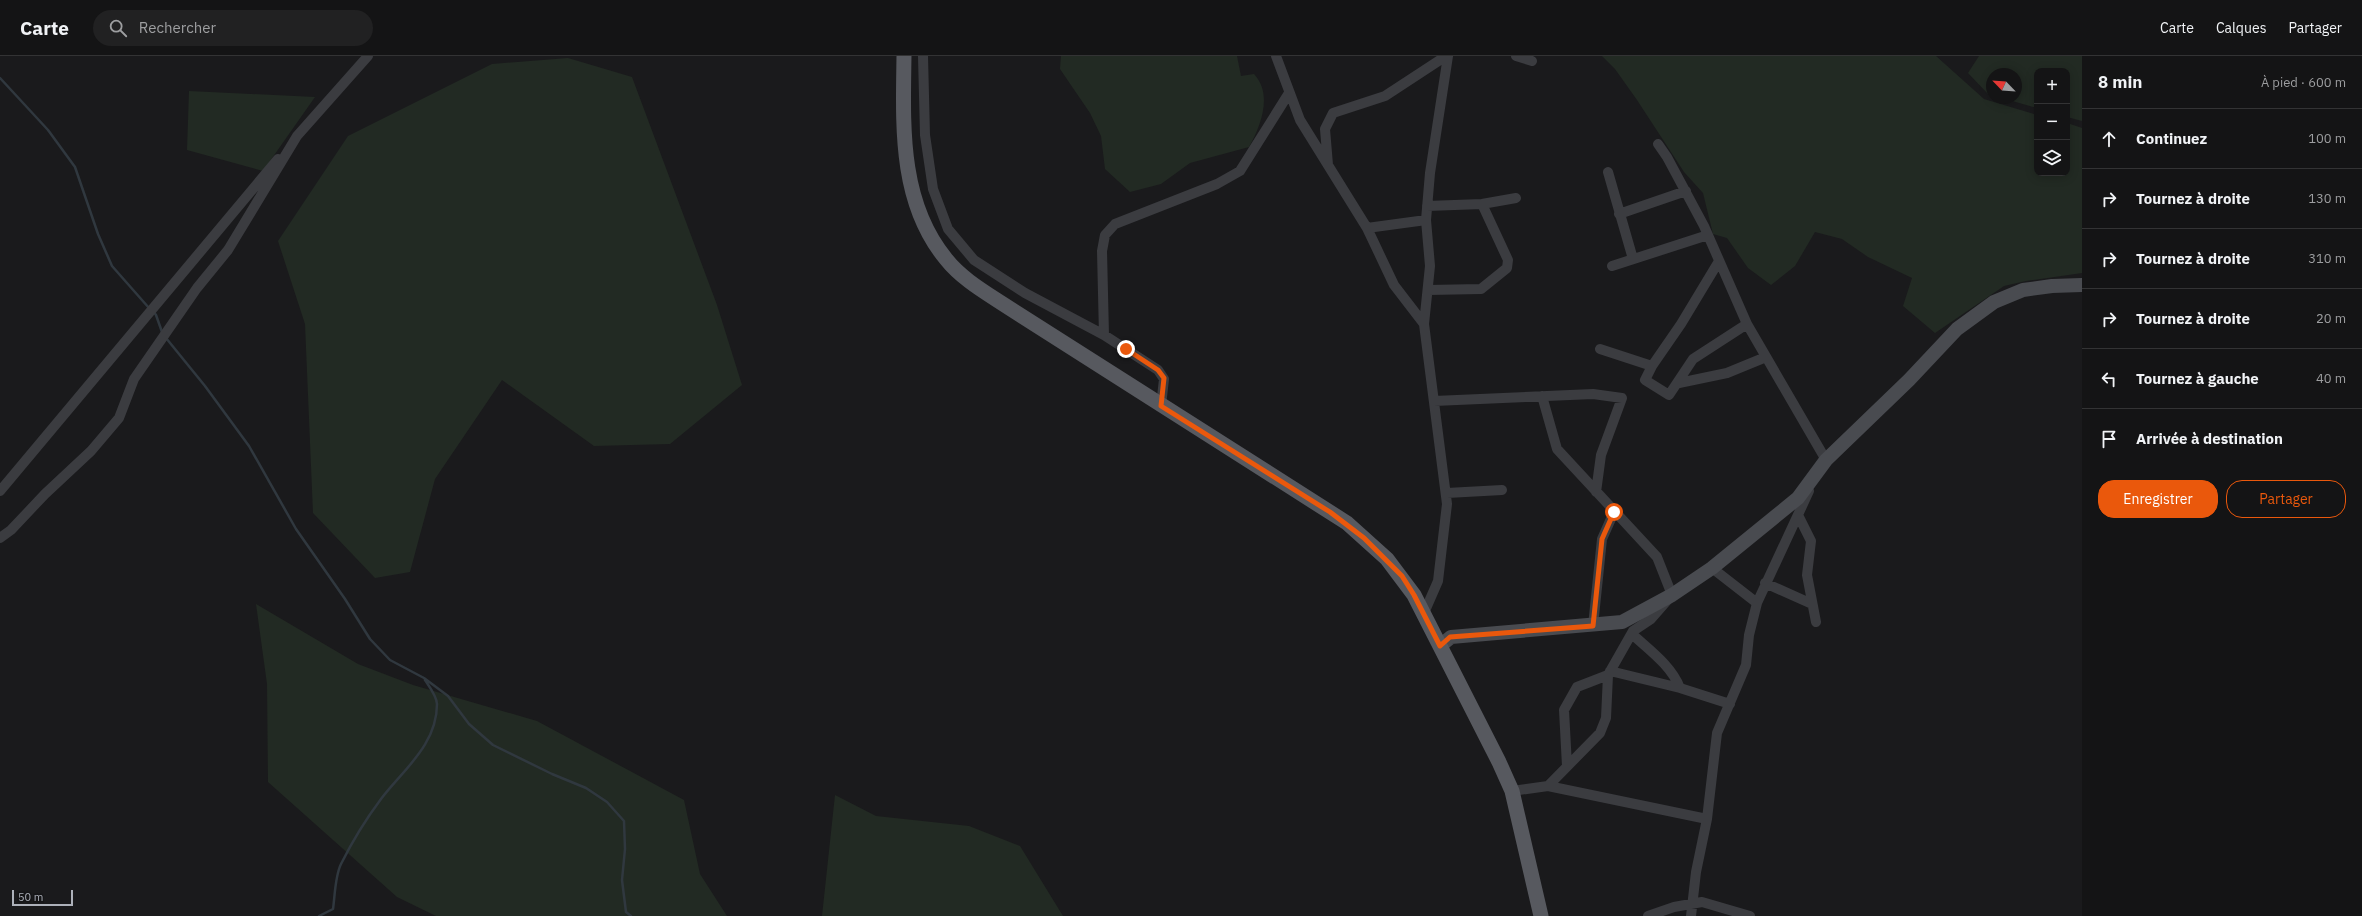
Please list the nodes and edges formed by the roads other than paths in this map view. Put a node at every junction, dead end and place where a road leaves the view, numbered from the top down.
1 (368, 56) edge
2 (904, 56) edge
3 (923, 56) edge
4 (1276, 56) edge
5 (1447, 56) edge
6 (1516, 56) edge
7 (361, 61) edge
8 (1532, 61) dead end
9 (1289, 93) junction
10 (297, 136) junction
11 (1658, 144) dead end
12 (1328, 167) junction
13 (1608, 172) dead end
14 (1686, 191) junction
15 (1516, 198) dead end
16 (1482, 204) junction
17 (1427, 206) junction
18 (1619, 214) junction
19 (1426, 220) junction
20 (1367, 228) junction
21 (1708, 235) junction
22 (1633, 259) junction
23 (1719, 261) junction
24 (1612, 266) dead end
25 (2082, 285) edge
26 (1428, 290) junction
27 (1424, 324) junction
28 (1747, 324) junction
29 (1104, 335) junction
30 (1600, 349) dead end
31 (1766, 357) junction
32 (1652, 366) junction
33 (1679, 383) junction
34 (1542, 396) junction
35 (1434, 401) junction
36 (1161, 406) junction
37 (1822, 465) junction
38 (1502, 490) dead end
39 (0, 491) edge
40 (1596, 492) junction
41 (1447, 493) junction
42 (1614, 512) junction
43 (1798, 515) junction
44 (0, 538) edge
45 (1712, 568) junction
46 (1766, 583) junction
47 (1672, 595) junction
48 (1757, 603) junction
49 (1812, 604) junction
50 (1424, 613) junction
51 (1816, 622) dead end
52 (1593, 626) junction
53 (1632, 634) junction
54 (1440, 646) junction
55 (1609, 673) junction
56 (1680, 688) junction
57 (1730, 704) junction
58 (1567, 766) junction
59 (1548, 786) junction
60 (1512, 791) junction
61 (1707, 819) junction
62 (1691, 904) junction
63 (1541, 916) edge
64 (1648, 916) edge
65 (1691, 916) edge
66 (1750, 916) edge

1 - 7 street
2 - 36 main road
3 - 29 street
4 - 9 street
5 - 12 street
5 - 17 street
6 - 8 street
7 - 10 street
9 - 12 street
9 - 29 street
10 - 39 street
10 - 44 street
11 - 14 street
12 - 20 street
13 - 18 street
14 - 18 street
14 - 21 street
15 - 16 street
16 - 17 street
16 - 26 street
17 - 19 street
18 - 22 street
19 - 20 street
19 - 26 street
20 - 27 street
21 - 22 street
21 - 23 street
22 - 24 street
23 - 28 street
23 - 32 street
25 - 37 street
26 - 27 street
27 - 35 street
28 - 31 street
28 - 33 street
29 - 36 street
30 - 32 street
31 - 33 street
31 - 37 street
32 - 33 street
34 - 35 street
34 - 40 street
34 - 40 street
35 - 41 street
36 - 50 main road
37 - 43 street
37 - 45 street
38 - 41 street
40 - 42 street
41 - 50 street
42 - 47 street
42 - 52 street
43 - 46 street
43 - 49 street
45 - 47 street
45 - 48 street
46 - 48 street
46 - 49 street
47 - 52 street
47 - 53 street
48 - 57 street
49 - 51 street
50 - 54 main road
52 - 54 street
53 - 55 street
53 - 56 street
54 - 60 main road
55 - 56 street
55 - 58 street
55 - 58 street
56 - 57 street
57 - 61 street
58 - 59 street
59 - 60 street
59 - 61 street
60 - 63 main road
61 - 62 street
62 - 64 street
62 - 65 street
62 - 66 street

